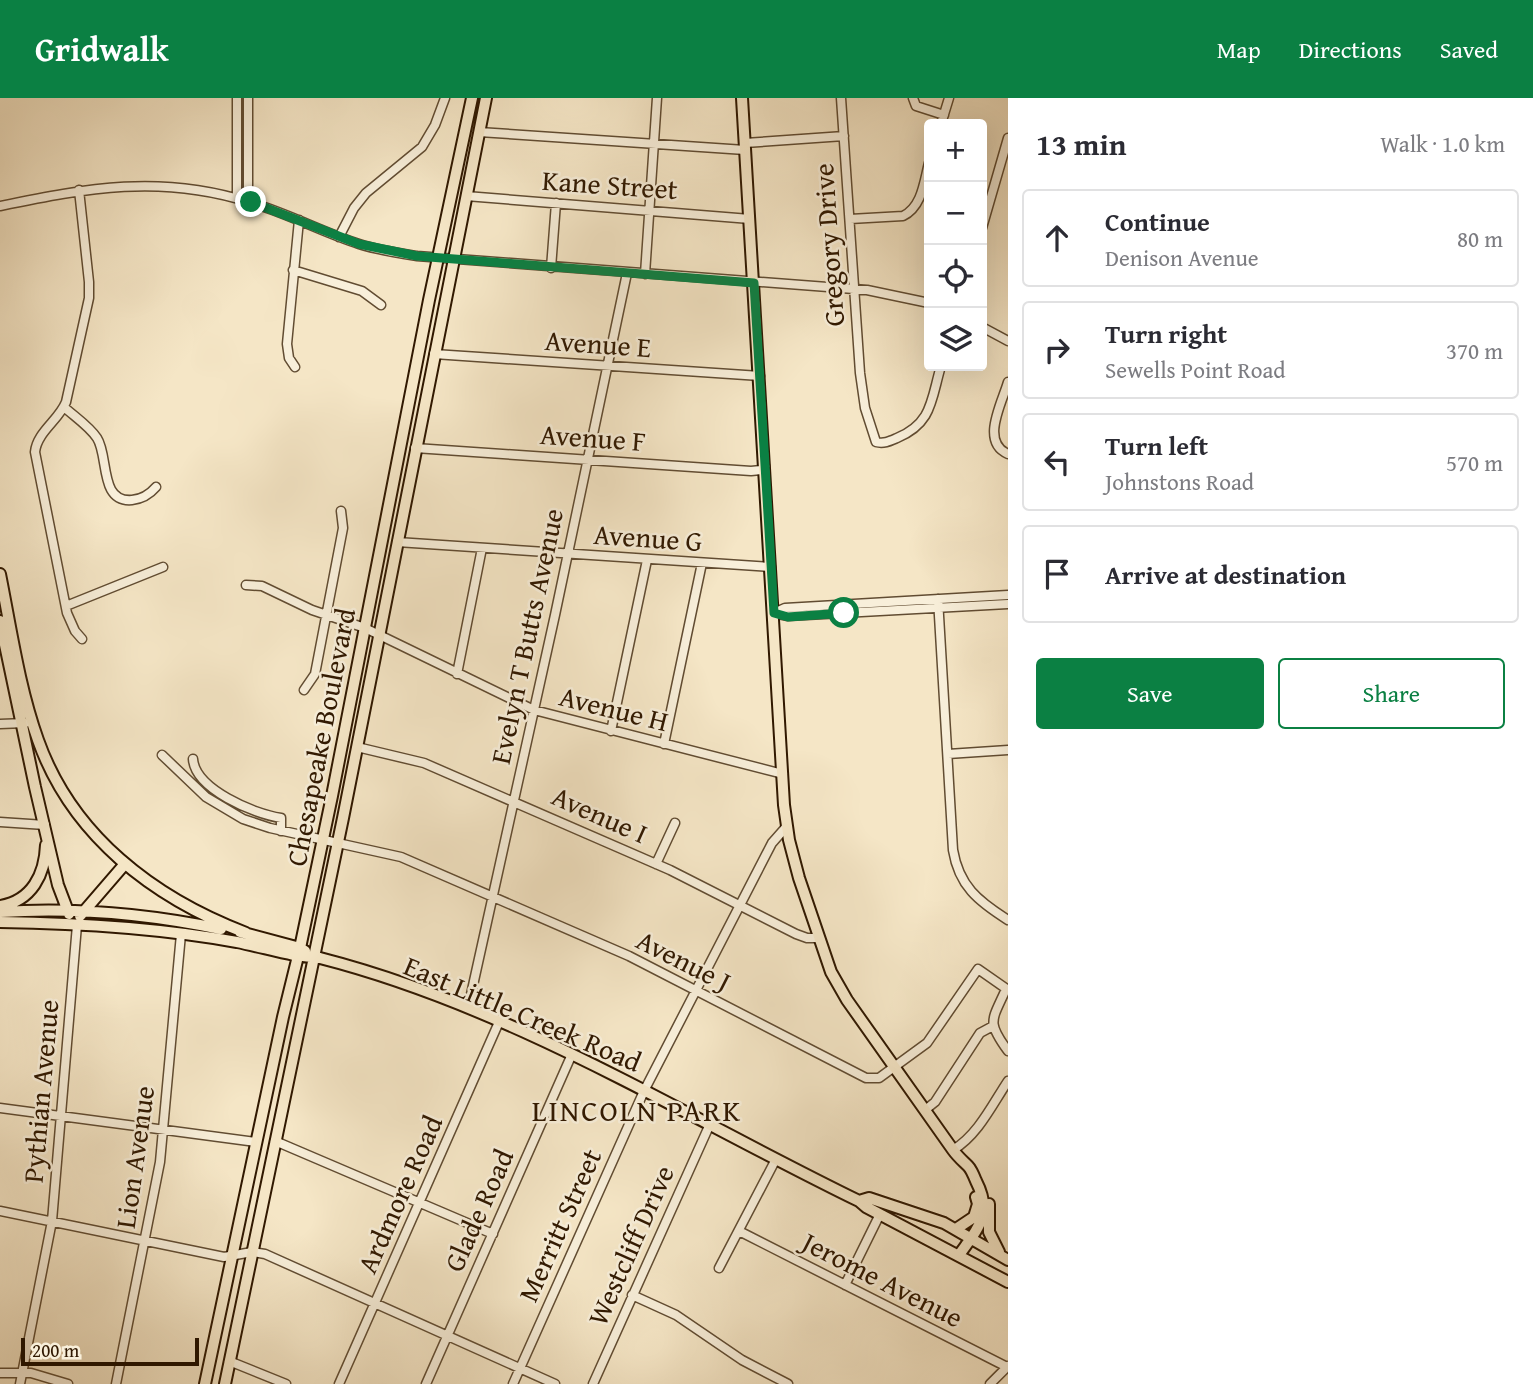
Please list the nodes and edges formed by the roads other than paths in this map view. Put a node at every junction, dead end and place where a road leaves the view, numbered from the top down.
1 (237, 98) edge
2 (248, 98) edge
3 (445, 98) edge
4 (472, 98) edge
5 (486, 98) edge
6 (657, 98) edge
7 (742, 98) edge
8 (841, 98) edge
9 (913, 98) edge
10 (949, 98) edge
11 (944, 115) junction
12 (943, 119) edge
13 (479, 132) junction
14 (844, 136) junction
15 (1008, 138) edge
16 (654, 144) junction
17 (745, 147) junction
18 (924, 181) edge
19 (79, 190) junction
20 (466, 196) junction
21 (237, 198) junction
22 (248, 201) junction
23 (556, 203) junction
24 (0, 206) edge
25 (649, 209) junction
26 (987, 212) edge
27 (750, 219) junction
28 (850, 219) junction
29 (299, 220) junction
30 (339, 237) junction
31 (438, 259) junction
32 (452, 260) junction
33 (551, 268) junction
34 (293, 270) junction
35 (627, 273) junction
36 (645, 274) junction
37 (754, 283) junction
38 (854, 289) junction
39 (924, 302) edge
40 (381, 305) dead end
41 (987, 330) edge
42 (1008, 341) edge
43 (434, 354) junction
44 (608, 366) junction
45 (295, 367) dead end
46 (940, 371) edge
47 (760, 376) junction
48 (1008, 382) edge
49 (64, 407) junction
50 (415, 448) junction
51 (1008, 454) edge
52 (588, 460) junction
53 (765, 466) junction
54 (156, 487) dead end
55 (341, 511) dead end
56 (397, 542) junction
57 (482, 548) junction
58 (568, 554) junction
59 (647, 560) junction
60 (702, 563) junction
61 (163, 567) dead end
62 (771, 567) junction
63 (0, 574) edge
64 (246, 585) dead end
65 (1008, 595) edge
66 (939, 604) junction
67 (1008, 604) edge
68 (66, 606) junction
69 (774, 613) junction
70 (326, 616) junction
71 (0, 621) edge
72 (365, 628) junction
73 (379, 636) junction
74 (82, 639) dead end
75 (457, 674) junction
76 (304, 690) dead end
77 (534, 710) junction
78 (27, 723) junction
79 (0, 724) edge
80 (611, 731) junction
81 (664, 744) junction
82 (357, 747) junction
83 (1008, 750) edge
84 (948, 754) junction
85 (162, 755) dead end
86 (193, 759) dead end
87 (783, 774) junction
88 (513, 801) junction
89 (0, 822) edge
90 (675, 823) dead end
91 (45, 825) junction
92 (787, 826) junction
93 (281, 831) junction
94 (323, 840) junction
95 (101, 841) junction
96 (337, 843) junction
97 (656, 864) junction
98 (124, 865) junction
99 (107, 883) junction
100 (492, 897) junction
101 (740, 905) junction
102 (0, 906) edge
103 (67, 911) junction
104 (0, 912) edge
105 (81, 912) junction
106 (1008, 920) edge
107 (0, 922) edge
108 (77, 925) junction
109 (246, 933) junction
110 (181, 934) junction
111 (818, 938) junction
112 (299, 952) junction
113 (313, 957) junction
114 (1007, 989) edge
115 (696, 991) junction
116 (468, 1009) junction
117 (499, 1022) junction
118 (993, 1026) junction
119 (1008, 1051) edge
120 (572, 1054) junction
121 (894, 1067) junction
122 (1008, 1081) edge
123 (645, 1091) junction
124 (0, 1108) edge
125 (925, 1110) junction
126 (61, 1116) junction
127 (709, 1124) junction
128 (163, 1130) junction
129 (275, 1141) junction
130 (256, 1142) junction
131 (953, 1150) junction
132 (776, 1159) junction
133 (962, 1162) junction
134 (979, 1187) junction
135 (859, 1201) junction
136 (420, 1202) junction
137 (0, 1211) edge
138 (880, 1214) junction
139 (52, 1221) junction
140 (956, 1229) junction
141 (739, 1231) junction
142 (493, 1234) junction
143 (971, 1238) junction
144 (145, 1240) junction
145 (252, 1252) junction
146 (959, 1255) junction
147 (232, 1257) junction
148 (1005, 1258) edge
149 (719, 1268) dead end
150 (1008, 1282) edge
151 (845, 1285) junction
152 (632, 1295) junction
153 (375, 1304) junction
154 (447, 1336) junction
155 (229, 1361) junction
156 (1007, 1367) edge
157 (520, 1368) junction
158 (22, 1371) junction
159 (0, 1373) edge
160 (117, 1383) edge
161 (20, 1384) edge
162 (68, 1384) edge
163 (205, 1384) edge
164 (225, 1384) edge
165 (286, 1384) edge
166 (339, 1384) edge
167 (426, 1384) edge
168 (513, 1384) edge
169 (555, 1384) edge
170 (593, 1384) edge
171 (788, 1384) edge
172 (990, 1384) edge

1 - 21 street
2 - 22 street
3 - 30 street
4 - 31 main road, Chesapeake Boulevard
5 - 13 main road, Chesapeake Boulevard
6 - 16 street
7 - 17 main road
8 - 14 street, Gregory Drive
9 - 11 street
10 - 11 street
11 - 12 street
13 - 16 street
13 - 20 main road, Chesapeake Boulevard
14 - 17 street
14 - 28 street, Gregory Drive
15 - 26 street
16 - 17 street
16 - 25 street
17 - 27 main road
18 - 28 street
19 - 21 street
19 - 24 street
19 - 49 street
20 - 23 street, Kane Street
20 - 32 main road, Chesapeake Boulevard
21 - 22 street
22 - 29 street
23 - 25 street, Kane Street
23 - 33 street
25 - 27 street, Kane Street
25 - 36 street
27 - 37 main road
28 - 38 street, Gregory Drive
29 - 30 street
29 - 34 street
30 - 31 street
31 - 32 street
31 - 72 main road, Chesapeake Boulevard
32 - 33 street
32 - 43 main road, Chesapeake Boulevard
33 - 35 street
34 - 40 street
34 - 45 street
35 - 36 street
35 - 44 street, Evelyn T Butts Avenue
36 - 37 street
37 - 38 street
37 - 47 main road
38 - 39 street
38 - 46 street, Gregory Drive
41 - 42 street
43 - 44 street, Avenue E
43 - 50 main road, Chesapeake Boulevard
44 - 47 street, Avenue E
44 - 52 street, Evelyn T Butts Avenue
47 - 53 main road
48 - 51 street
49 - 54 street
49 - 68 street
50 - 52 street, Avenue F
50 - 56 main road, Chesapeake Boulevard
52 - 53 street, Avenue F
52 - 58 street, Evelyn T Butts Avenue
53 - 62 main road
55 - 70 street
56 - 57 street, Avenue G
56 - 73 main road, Chesapeake Boulevard
57 - 58 street, Avenue G
57 - 75 street
58 - 59 street, Avenue G
58 - 77 street, Evelyn T Butts Avenue
59 - 60 street, Avenue G
59 - 80 street
60 - 62 street, Avenue G
60 - 81 street
61 - 68 street
62 - 69 main road
63 - 78 main road
64 - 70 street, Avenue H
65 - 66 street
66 - 67 street
66 - 69 street
66 - 84 street
68 - 74 street
69 - 87 main road
70 - 72 street, Avenue H
70 - 76 street
71 - 78 main road
72 - 73 street, Avenue H
72 - 94 main road, Chesapeake Boulevard
73 - 75 street, Avenue H
73 - 82 main road, Chesapeake Boulevard
75 - 77 street, Avenue H
77 - 80 street, Avenue H
77 - 88 street, Evelyn T Butts Avenue
78 - 79 street
78 - 91 main road
78 - 95 main road
80 - 81 street, Avenue H
81 - 87 street, Avenue H
82 - 88 street, Avenue I
82 - 96 main road, Chesapeake Boulevard
83 - 84 street
84 - 106 street
85 - 93 street, Avenue J
86 - 93 street
87 - 92 main road
88 - 97 street, Avenue I
88 - 100 street, Evelyn T Butts Avenue
89 - 91 street
90 - 97 street
91 - 102 main road
91 - 103 main road
92 - 101 street, Merritt Street
92 - 111 main road
93 - 94 street, Avenue J
94 - 96 street, Avenue J
94 - 112 main road, Chesapeake Boulevard
95 - 98 main road
95 - 99 main road
96 - 100 street, Avenue J
96 - 113 main road, Chesapeake Boulevard
97 - 101 street, Avenue I
98 - 99 main road
98 - 109 main road
99 - 105 main road
100 - 115 street, Avenue J
100 - 116 street, Evelyn T Butts Avenue
101 - 111 street, Avenue I
101 - 115 street, Merritt Street
103 - 104 main road, East Little Creek Road
103 - 105 main road, East Little Creek Road
103 - 108 main road
105 - 108 main road
105 - 109 main road, East Little Creek Road
107 - 108 main road, East Little Creek Road
108 - 110 main road, East Little Creek Road
108 - 126 street, Pythian Avenue
109 - 112 main road, East Little Creek Road
110 - 112 main road, East Little Creek Road
110 - 128 street, Lion Avenue
111 - 121 main road
112 - 113 main road, East Little Creek Road
112 - 130 main road, Chesapeake Boulevard
113 - 116 main road, East Little Creek Road
113 - 129 main road, Chesapeake Boulevard
114 - 118 street
114 - 121 street, Avenue J
115 - 121 street, Avenue J
115 - 123 street, Merritt Street
116 - 117 main road, East Little Creek Road
117 - 120 main road, East Little Creek Road
117 - 136 street, Ardmore Road
118 - 119 street
118 - 125 street
120 - 123 main road, East Little Creek Road
120 - 142 street, Glade Road
121 - 125 main road
122 - 131 street
123 - 127 main road, East Little Creek Road
123 - 157 street, Merritt Street
124 - 126 street
125 - 131 main road
126 - 128 street
126 - 139 street, Pythian Avenue
127 - 132 main road, East Little Creek Road
127 - 152 street, Westcliff Drive
128 - 130 street
128 - 144 street, Lion Avenue
129 - 136 street
129 - 145 main road, Chesapeake Boulevard
130 - 147 main road, Chesapeake Boulevard
131 - 133 main road
132 - 135 main road, East Little Creek Road
132 - 141 street
133 - 134 main road
133 - 140 main road
134 - 143 main road
134 - 148 main road
135 - 138 main road, East Little Creek Road
135 - 140 main road, East Little Creek Road
136 - 142 street
136 - 153 street, Ardmore Road
137 - 139 street
138 - 146 main road, East Little Creek Road
138 - 151 street
139 - 144 street
139 - 158 street, Pythian Avenue
140 - 143 main road, East Little Creek Road
141 - 149 street
141 - 151 street, Jerome Avenue
142 - 154 street, Glade Road
143 - 146 main road
143 - 148 main road, East Little Creek Road
144 - 147 street
144 - 160 street, Lion Avenue
145 - 147 street
145 - 153 street
145 - 155 main road, Chesapeake Boulevard
146 - 150 main road, East Little Creek Road
147 - 163 main road, Chesapeake Boulevard
151 - 156 street, Jerome Avenue
152 - 170 street, Westcliff Drive
152 - 171 street
153 - 154 street
153 - 166 street, Ardmore Road
154 - 157 street
154 - 167 street, Glade Road
155 - 164 main road, Chesapeake Boulevard
155 - 165 street
156 - 172 street
157 - 168 street, Merritt Street
157 - 169 street
158 - 159 street
158 - 161 street, Pythian Avenue
158 - 162 street

